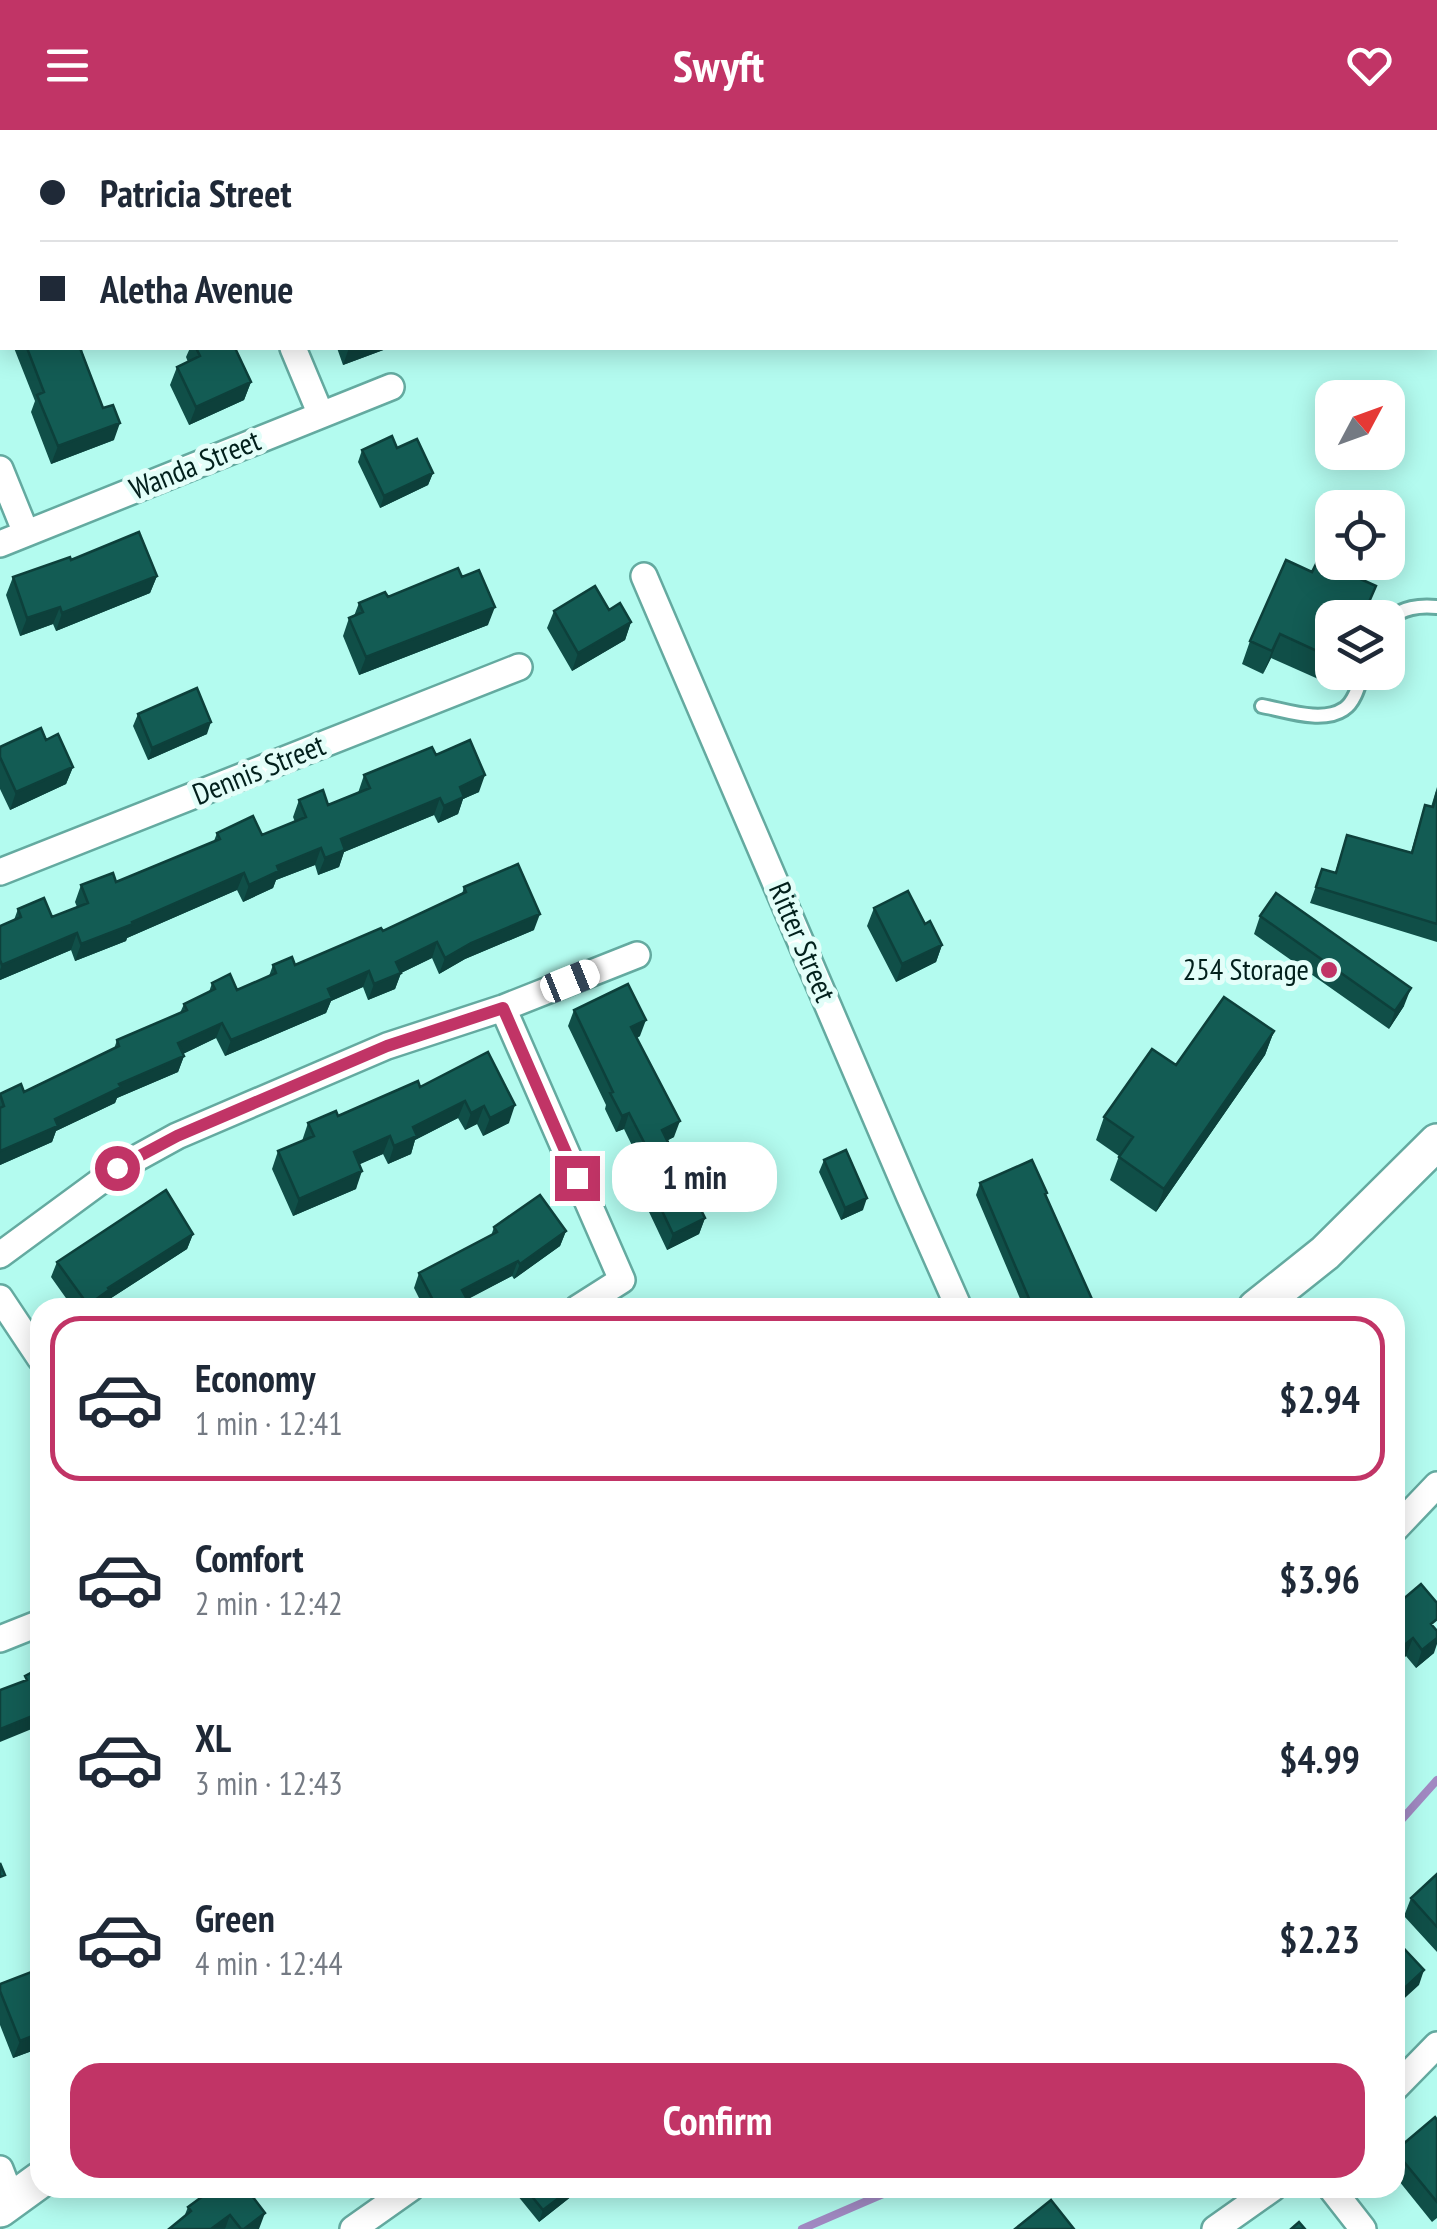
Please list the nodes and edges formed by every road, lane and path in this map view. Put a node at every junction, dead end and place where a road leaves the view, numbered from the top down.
1 (293, 350) edge
2 (391, 386) dead end
3 (321, 415) junction
4 (0, 469) edge
5 (26, 534) junction
6 (0, 544) edge
7 (644, 576) dead end
8 (1437, 607) edge
9 (1405, 610) edge
10 (519, 667) dead end
11 (1357, 690) edge
12 (1262, 706) dead end
13 (0, 872) edge
14 (636, 955) dead end
15 (503, 1008) junction
16 (1437, 1142) edge
17 (0, 1255) edge
18 (0, 1298) edge
19 (594, 1298) edge
20 (955, 1298) edge
21 (1269, 1298) edge
22 (30, 1343) edge
23 (1437, 1486) edge
24 (1405, 1520) edge
25 (30, 1627) edge
26 (0, 1639) edge
27 (1437, 2046) edge
28 (1405, 2078) edge
29 (397, 2198) edge
30 (1259, 2198) edge
31 (1339, 2198) edge
32 (353, 2229) edge
33 (1215, 2229) edge
34 (1363, 2229) edge

1 - 3 street
2 - 3 street, Wanda Street
3 - 5 street, Wanda Street
4 - 5 street
5 - 6 street, Wanda Street
7 - 20 street, Ritter Street
8 - 9 lane
10 - 13 street, Dennis Street
11 - 12 lane
14 - 15 street
15 - 17 street
15 - 19 street
16 - 21 main road
18 - 22 street
23 - 24 street
25 - 26 street
27 - 28 street
29 - 32 street
30 - 33 street
31 - 34 street

